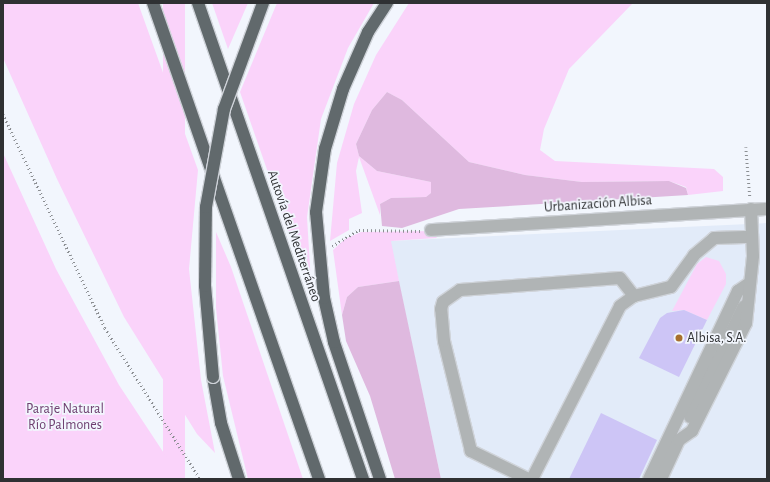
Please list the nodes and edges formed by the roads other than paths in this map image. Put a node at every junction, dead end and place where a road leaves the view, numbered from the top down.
1 (153, 3) edge
2 (198, 3) edge
3 (263, 3) edge
4 (387, 3) edge
5 (751, 209) junction
6 (767, 209) edge
7 (431, 230) road end
8 (752, 236) junction
9 (747, 285) junction
10 (634, 296) junction
11 (238, 479) edge
12 (319, 479) edge
13 (363, 479) edge
14 (380, 479) edge
15 (528, 479) edge
16 (532, 479) edge
17 (649, 479) edge
18 (661, 479) edge

1 - 12 highway
2 - 13 highway, Autovía del Mediterráneo
3 - 11 highway, bridge
4 - 14 highway
5 - 6 street, Urbanización Albisa
5 - 7 street, Urbanización Albisa
5 - 8 street
8 - 9 street
8 - 10 street
9 - 17 street
9 - 18 street
10 - 15 street
10 - 16 street

